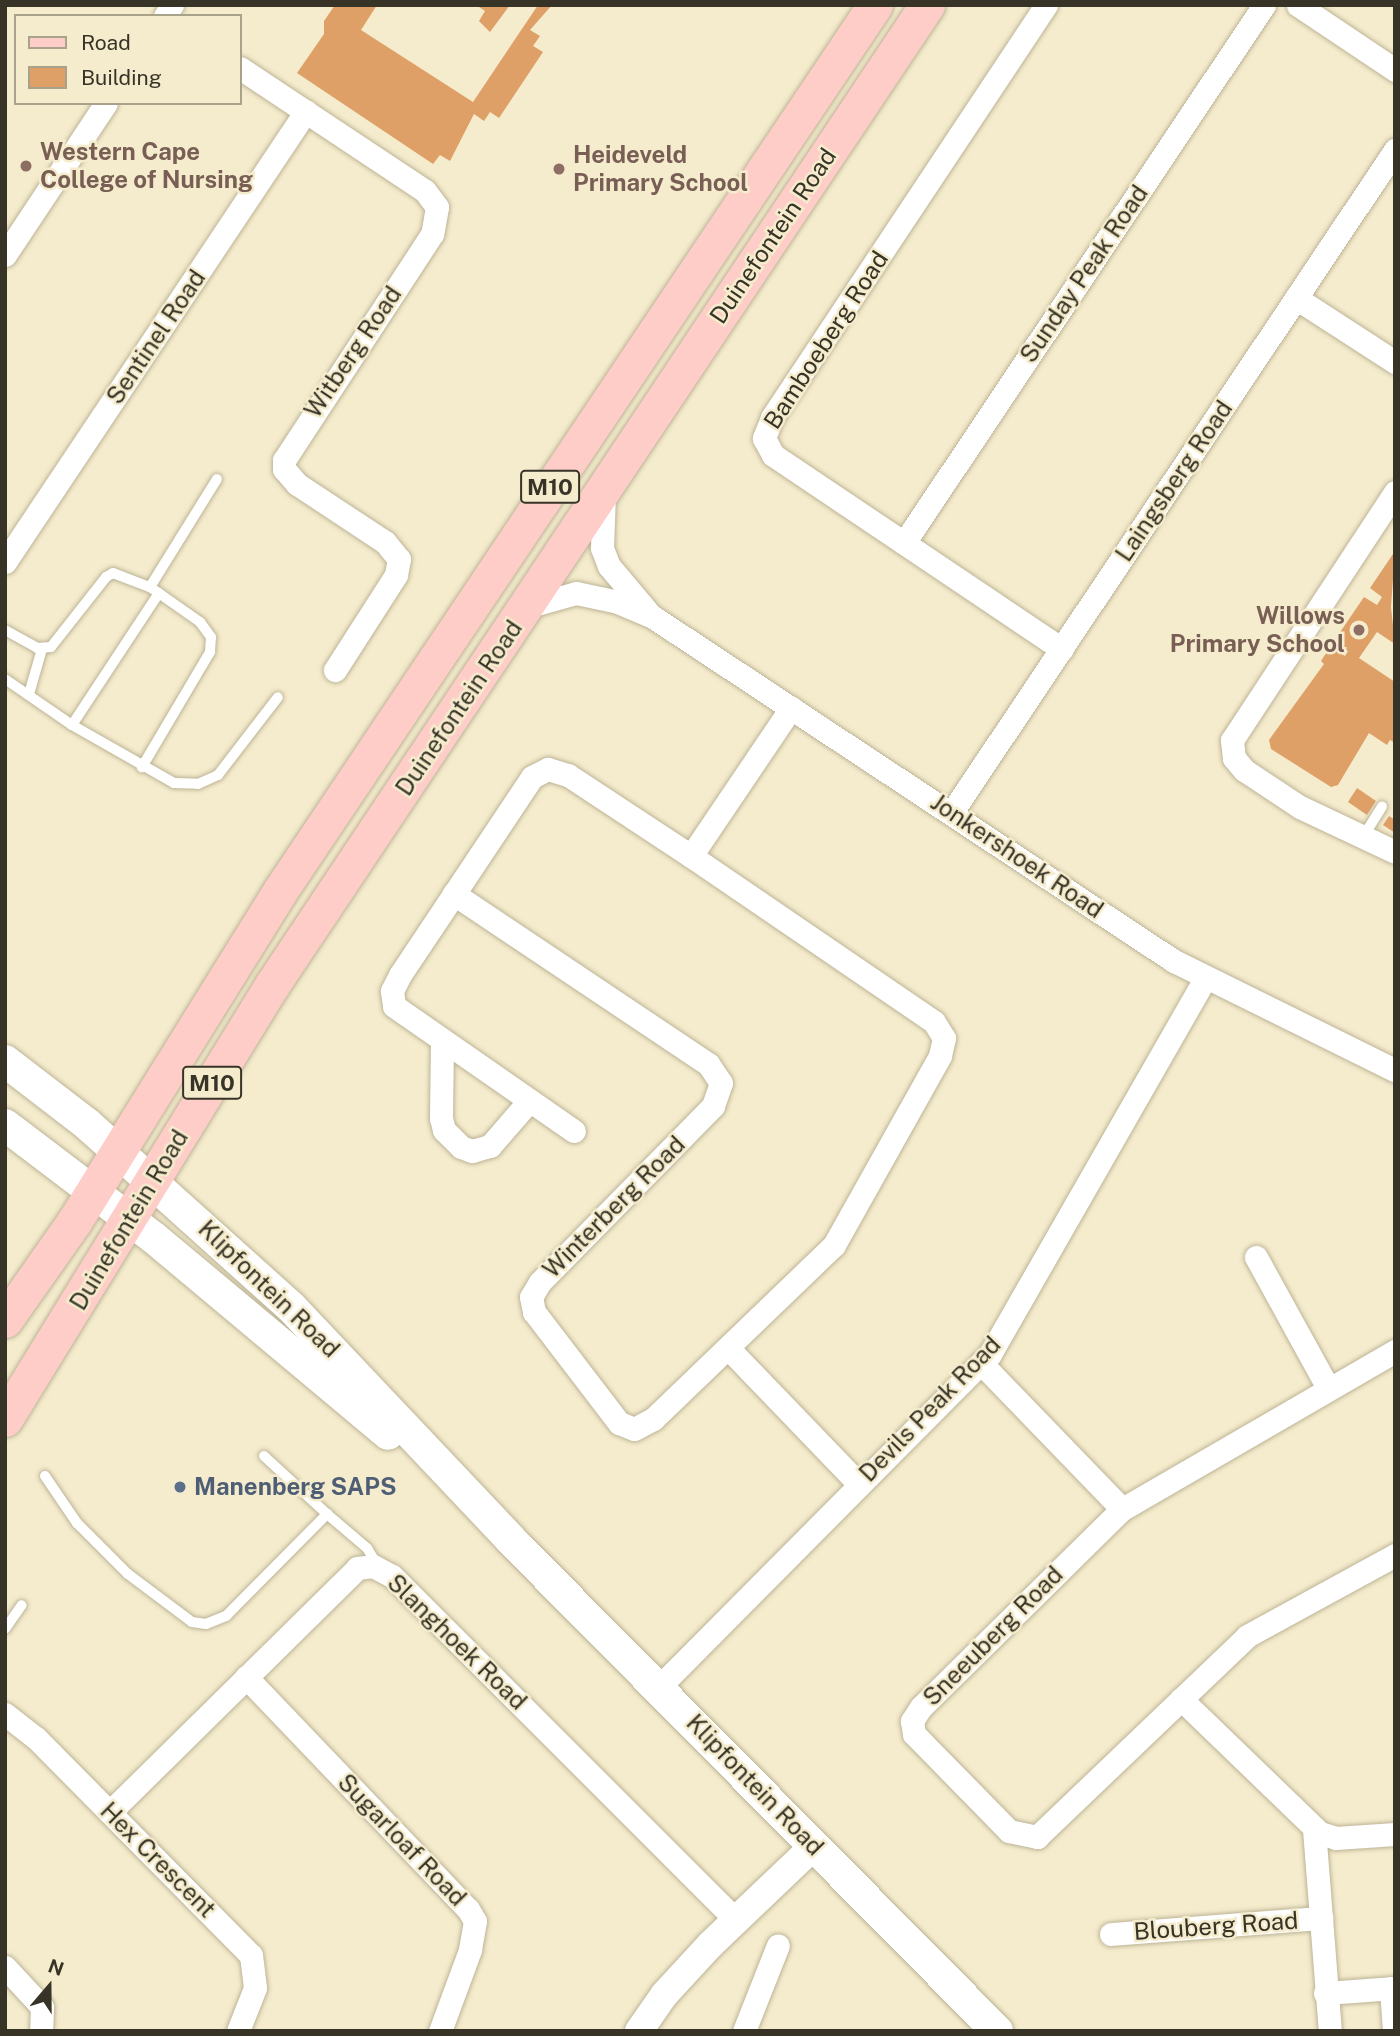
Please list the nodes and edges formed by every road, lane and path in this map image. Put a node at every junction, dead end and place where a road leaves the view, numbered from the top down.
1 (875, 5) edge
2 (927, 5) edge
3 (1046, 5) edge
4 (1264, 5) edge
5 (1298, 5) edge
6 (242, 69) edge
7 (1395, 69) edge
8 (105, 105) edge
9 (306, 111) junction
10 (1395, 150) edge
11 (5, 255) edge
12 (1296, 298) junction
13 (1395, 362) edge
14 (217, 479) dead end
15 (604, 490) junction
16 (1395, 492) edge
17 (904, 543) junction
18 (5, 562) edge
19 (154, 590) junction
20 (526, 607) junction
21 (653, 617) junction
22 (5, 630) edge
23 (42, 649) junction
24 (1062, 649) junction
25 (335, 670) dead end
26 (5, 679) edge
27 (29, 694) junction
28 (278, 697) dead end
29 (791, 708) junction
30 (72, 725) junction
31 (142, 767) junction
32 (1382, 807) dead end
33 (952, 813) junction
34 (1363, 837) junction
35 (1395, 852) edge
36 (691, 856) junction
37 (454, 894) junction
38 (1205, 979) junction
39 (442, 1043) junction
40 (5, 1061) edge
41 (1395, 1070) edge
42 (529, 1101) junction
43 (5, 1125) edge
44 (574, 1131) dead end
45 (117, 1151) junction
46 (152, 1181) junction
47 (92, 1193) junction
48 (128, 1219) junction
49 (1256, 1257) dead end
50 (5, 1320) edge
51 (729, 1349) junction
52 (1395, 1351) edge
53 (981, 1363) junction
54 (1328, 1388) junction
55 (5, 1419) edge
56 (264, 1456) dead end
57 (45, 1476) dead end
58 (859, 1484) junction
59 (1122, 1509) junction
60 (327, 1514) junction
61 (511, 1540) junction
62 (1395, 1555) edge
63 (379, 1568) junction
64 (22, 1605) dead end
65 (5, 1629) edge
66 (247, 1677) junction
67 (660, 1686) junction
68 (1181, 1699) junction
69 (5, 1714) edge
70 (110, 1812) junction
71 (1314, 1829) junction
72 (1395, 1834) edge
73 (814, 1846) junction
74 (1321, 1918) junction
75 (736, 1920) junction
76 (1111, 1934) dead end
77 (778, 1945) dead end
78 (5, 1967) edge
79 (1393, 1988) edge
80 (1325, 1993) junction
81 (41, 2031) edge
82 (239, 2031) edge
83 (440, 2031) edge
84 (639, 2031) edge
85 (744, 2031) edge
86 (997, 2031) edge
87 (1330, 2031) edge
88 (1394, 2031) edge

1 - 45 main road, Duinefontein Road / M10
2 - 15 main road, Duinefontein Road / M10
3 - 17 street, Bamboeberg Road
4 - 17 street, Sunday Peak Road
5 - 7 street
6 - 9 street, Witberg Road
8 - 11 street
9 - 18 street, Sentinel Road
9 - 25 street, Witberg Road
10 - 12 street, Laingsberg Road
12 - 13 street
12 - 24 street, Laingsberg Road
14 - 19 lane
15 - 20 main road, Duinefontein Road / M10
15 - 21 street, Jonkershoek Road
16 - 34 street
17 - 24 street, Bamboeberg Road
19 - 23 lane
19 - 30 lane
19 - 31 lane
20 - 21 street, Jonkershoek Road
20 - 46 main road, Duinefontein Road / M10
21 - 29 street, Jonkershoek Road
22 - 23 lane
23 - 27 lane
24 - 33 street, Laingsberg Road
26 - 27 lane
27 - 30 lane
28 - 31 lane
29 - 33 street, Jonkershoek Road
29 - 36 street
30 - 31 lane
32 - 34 lane
33 - 38 street, Jonkershoek Road
34 - 35 street
36 - 37 street, Winterberg Road
36 - 51 street, Winterberg Road
37 - 39 street
37 - 51 street, Winterberg Road
38 - 41 street, Jonkershoek Road
38 - 53 street, Devils Peak Road
39 - 42 street
39 - 42 street
40 - 45 main road, Klipfontein Road
42 - 44 street
43 - 47 main road, Klipfontein Road
45 - 46 main road, Klipfontein Road
45 - 47 main road, Duinefontein Road / M10
46 - 48 main road, Duinefontein Road / M10
46 - 61 main road, Klipfontein Road
47 - 48 main road, Klipfontein Road
47 - 50 main road, Duinefontein Road / M10
48 - 55 main road, Duinefontein Road / M10
48 - 61 main road, Klipfontein Road
49 - 54 street
51 - 58 street
52 - 54 street, Sneeuberg Road
53 - 58 street, Devils Peak Road
53 - 59 street
54 - 59 street, Sneeuberg Road
56 - 60 lane
57 - 60 lane
58 - 67 street, Devils Peak Road
59 - 68 street, Sneeuberg Road
60 - 63 lane
61 - 67 main road, Klipfontein Road
62 - 68 street, Sneeuberg Road
63 - 66 street, Slanghoek Road
63 - 75 street, Slanghoek Road
64 - 65 lane
66 - 70 street, Slanghoek Road
66 - 83 street, Sugarloaf Road
67 - 73 main road, Klipfontein Road
68 - 71 street
69 - 70 street, Hex Crescent
70 - 82 street, Hex Crescent
71 - 72 street
71 - 74 street
73 - 75 street
73 - 86 main road, Klipfontein Road
74 - 76 street, Blouberg Road
74 - 80 street
75 - 84 street
77 - 85 street
78 - 81 street
79 - 80 street
79 - 88 street
80 - 87 street

